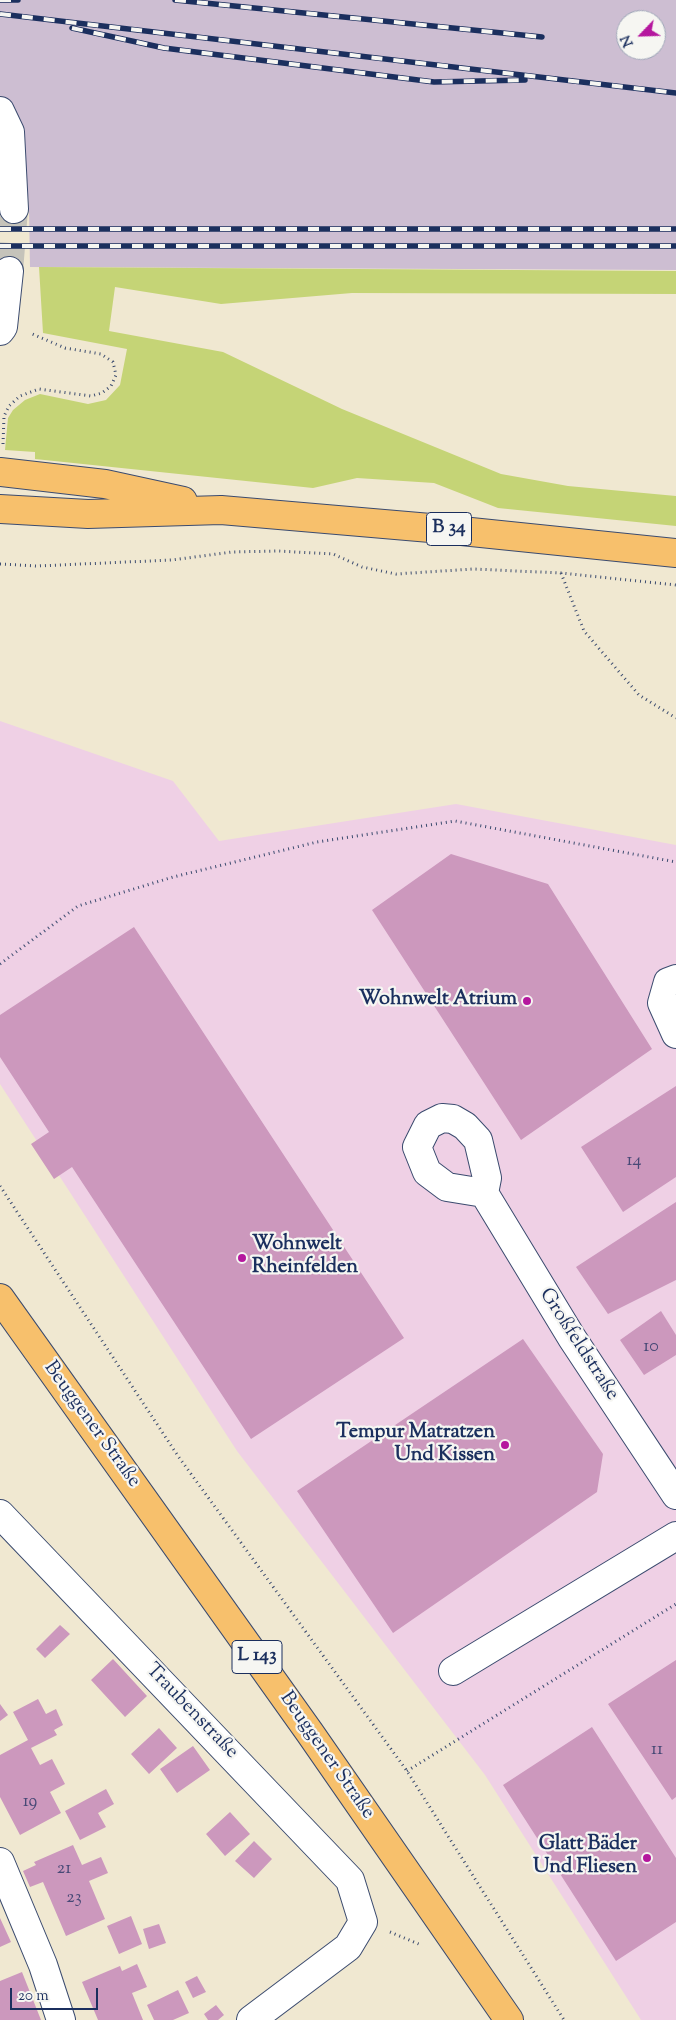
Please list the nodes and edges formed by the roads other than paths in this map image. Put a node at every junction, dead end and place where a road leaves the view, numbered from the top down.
1 (0, 111) edge
2 (14, 209) tunnel mouth
3 (9, 271) tunnel mouth
4 (1, 329) edge
5 (1, 461) edge
6 (0, 509) edge
7 (222, 510) junction
8 (676, 553) edge
9 (676, 979) edge
10 (676, 1034) edge
11 (484, 1193) dead end
12 (0, 1298) edge
13 (676, 1495) edge
14 (0, 1514) edge
15 (676, 1536) edge
16 (453, 1671) dead end
17 (0, 1862) edge
18 (61, 2020) edge
19 (250, 2020) edge
20 (508, 2020) edge

1 - 2 street
3 - 4 street
5 - 7 main road, B 34
6 - 7 main road, B 34
7 - 8 main road, B 34
9 - 10 street
11 - 13 street, Großfeldstraße
12 - 20 main road, Beuggener Straße / L 143
14 - 19 street, Traubenstraße
15 - 16 street
17 - 18 street

